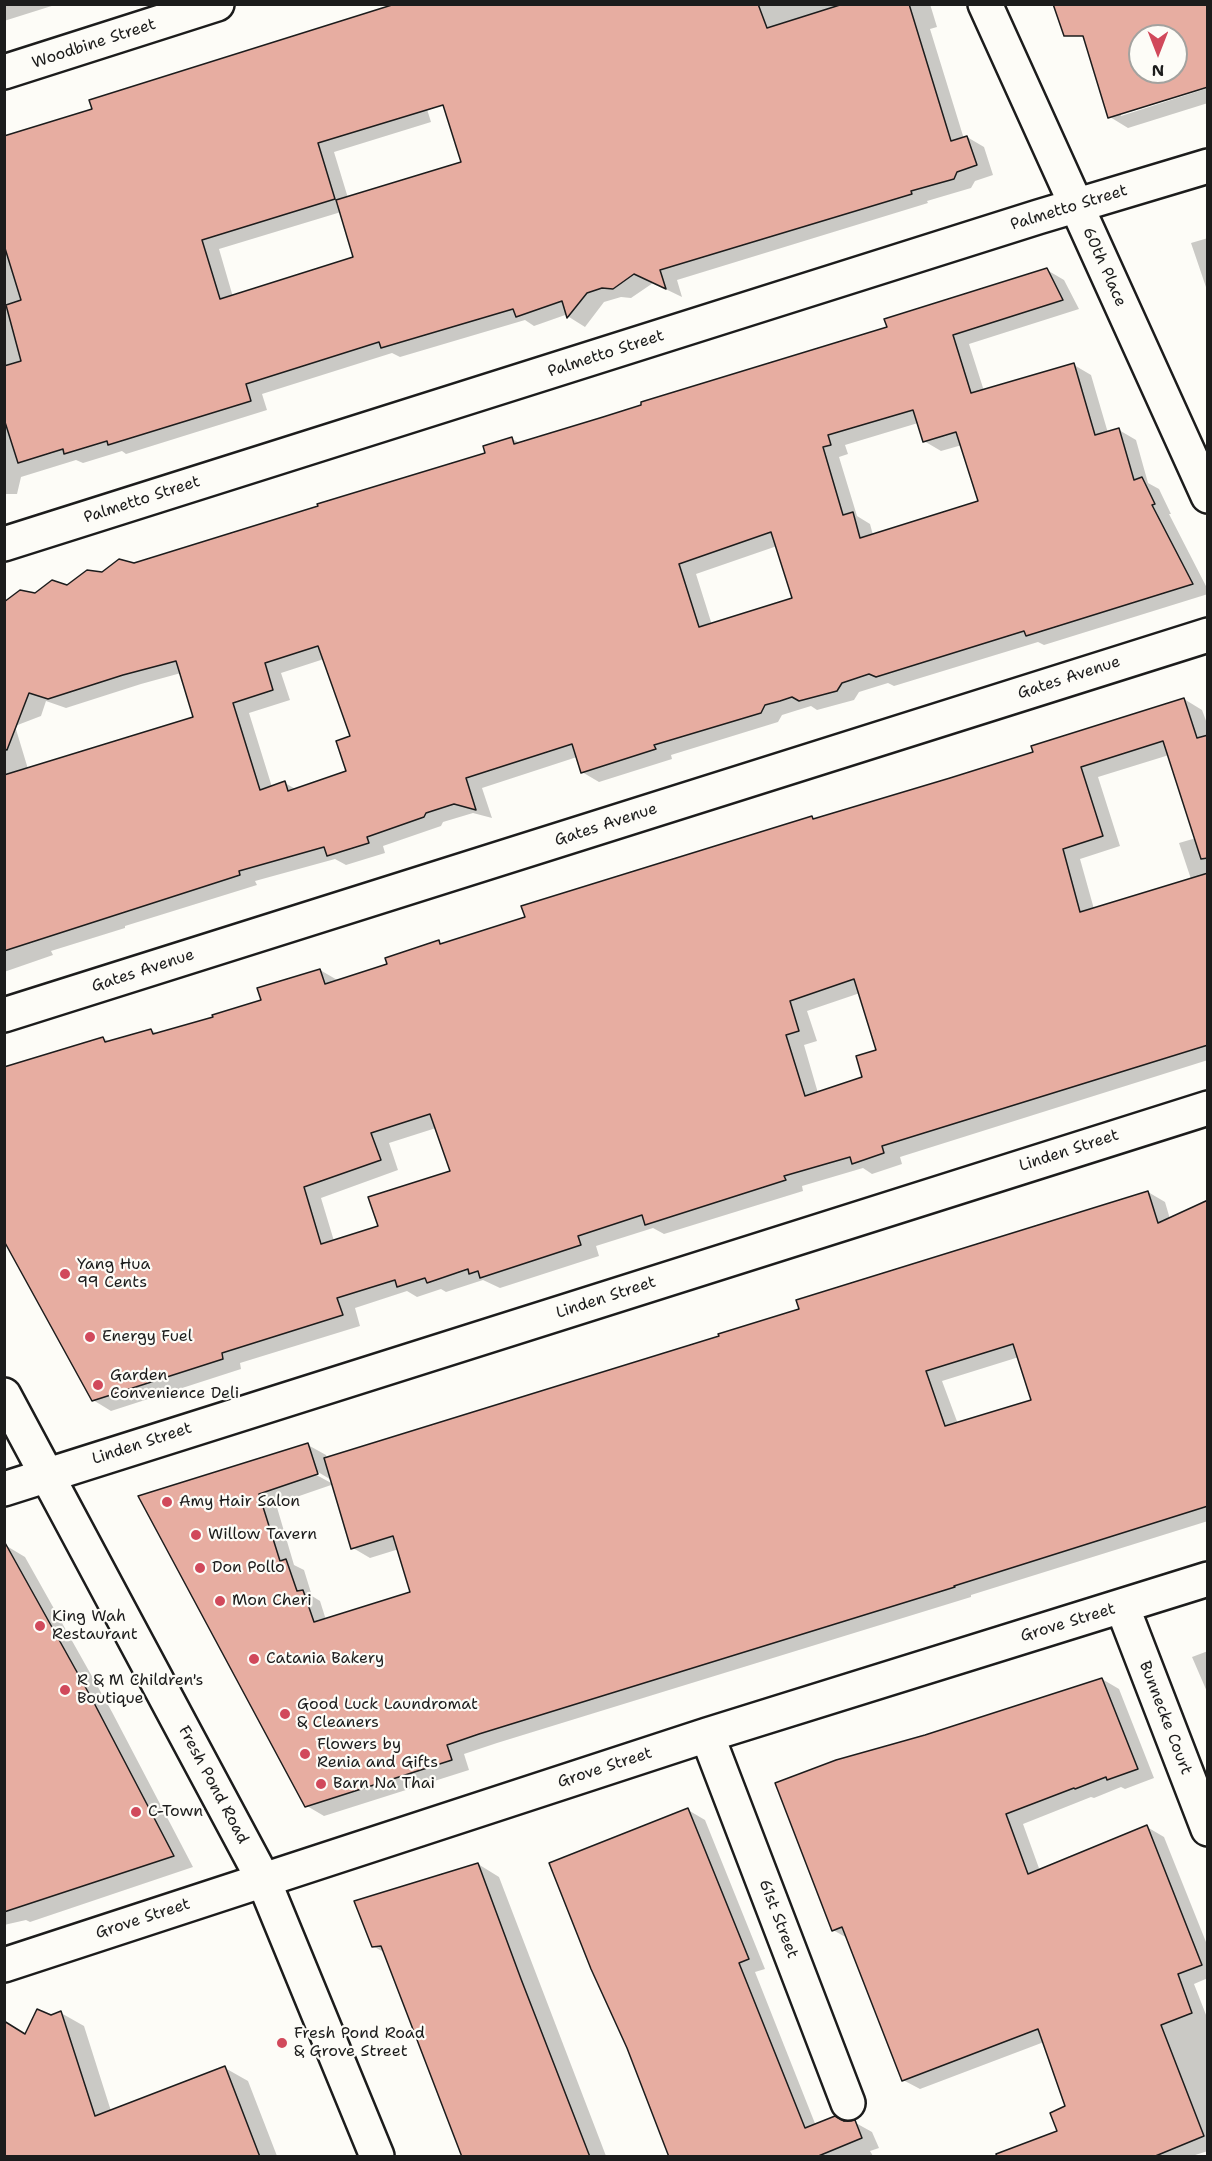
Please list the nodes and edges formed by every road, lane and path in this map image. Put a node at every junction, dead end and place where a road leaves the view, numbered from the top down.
1 (218, 4) edge
2 (985, 4) edge
3 (4, 72) edge
4 (1208, 166) edge
5 (1076, 205) junction
6 (1208, 496) edge
7 (4, 544) edge
8 (1208, 635) edge
9 (4, 1015) edge
10 (1208, 1108) edge
11 (4, 1395) edge
12 (47, 1474) junction
13 (4, 1488) edge
14 (1208, 1579) edge
15 (1122, 1606) junction
16 (707, 1735) junction
17 (1208, 1830) edge
18 (263, 1879) junction
19 (4, 1965) edge
20 (849, 2103) dead end
21 (376, 2157) edge

1 - 3 street, Woodbine Street
2 - 5 street, 60th Place
4 - 5 street, Palmetto Street
5 - 6 street, 60th Place
5 - 7 street, Palmetto Street
8 - 9 street, Gates Avenue
10 - 12 street, Linden Street
11 - 12 street, Fresh Pond Road
12 - 13 street, Linden Street
12 - 18 street, Fresh Pond Road
14 - 15 street, Grove Street
15 - 16 street, Grove Street
15 - 17 street, Bunnecke Court
16 - 18 street, Grove Street
16 - 20 street, 61st Street
18 - 19 street, Grove Street
18 - 21 street, Fresh Pond Road

